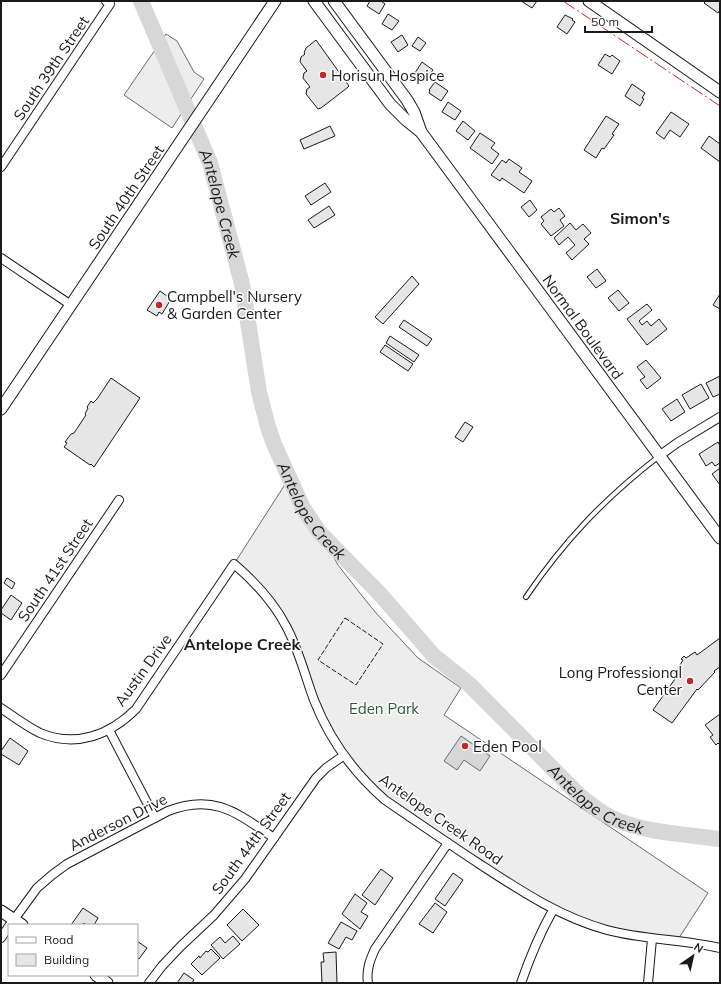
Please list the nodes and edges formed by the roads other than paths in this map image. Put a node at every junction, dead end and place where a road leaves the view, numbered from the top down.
1 (275, 1) edge
2 (314, 1) edge
3 (334, 1) edge
4 (108, 2) edge
5 (589, 2) edge
6 (720, 92) edge
7 (421, 132) junction
8 (1, 167) edge
9 (1, 258) edge
10 (71, 305) junction
11 (1, 409) edge
12 (720, 417) edge
13 (659, 456) junction
14 (119, 500) dead end
15 (720, 538) edge
16 (234, 564) joint
17 (526, 597) dead end
18 (1, 675) edge
19 (1, 708) edge
20 (109, 730) junction
21 (343, 756) junction
22 (155, 818) junction
23 (274, 838) junction
24 (448, 843) junction
25 (553, 910) junction
26 (1, 911) edge
27 (14, 924) edge
28 (8, 930) edge
29 (1, 938) edge
30 (652, 939) junction
31 (720, 948) edge
32 (97, 976) edge
33 (107, 983) edge
34 (150, 983) edge
35 (368, 983) edge
36 (521, 983) edge
37 (648, 983) edge

1 - 10 main road, South 40th Street
2 - 7 main road, Normal Boulevard
3 - 7 main road, Normal Boulevard
4 - 8 street, South 39th Street
5 - 6 main road
7 - 13 main road, Normal Boulevard
9 - 10 street
10 - 11 main road, South 40th Street
12 - 13 street
13 - 15 main road, Normal Boulevard
13 - 17 lane
14 - 18 street, South 41st Street
16 - 20 street, Austin Drive
16 - 21 street, Antelope Creek Road
19 - 20 street, Austin Drive
20 - 22 street
21 - 23 street, South 44th Street
21 - 24 street, Antelope Creek Road
22 - 23 street, Anderson Drive
22 - 27 street, Anderson Drive
23 - 34 street, South 44th Street
24 - 25 street, Antelope Creek Road
24 - 35 street
25 - 30 street, Antelope Creek Road
25 - 36 street
26 - 27 main road
28 - 29 street, Anderson Drive
30 - 31 street, Antelope Creek Road
30 - 37 street
32 - 33 main road

